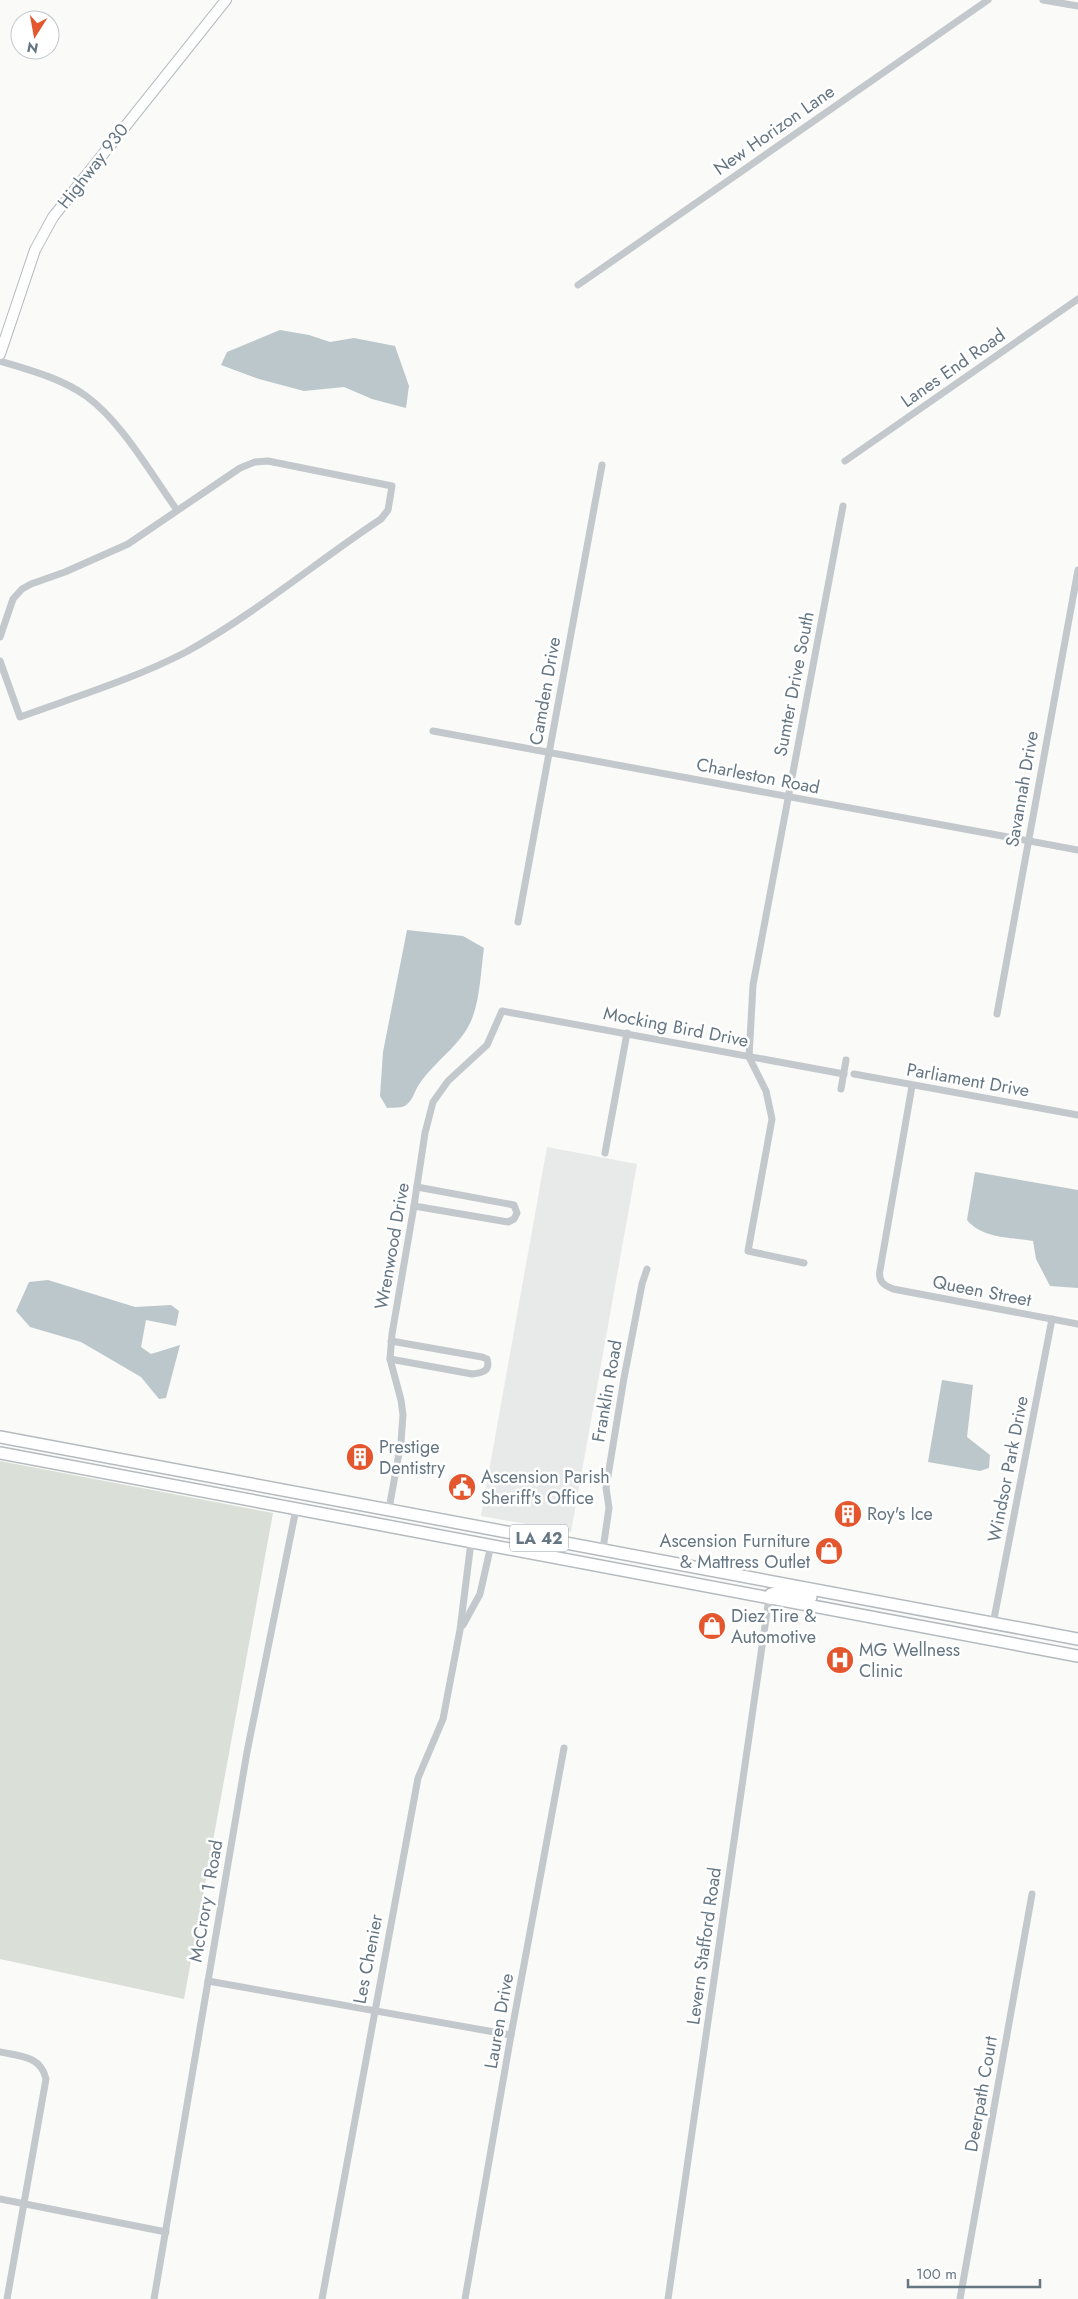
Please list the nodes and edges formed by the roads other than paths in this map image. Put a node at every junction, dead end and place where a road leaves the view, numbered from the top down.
1 (226, 0) edge
2 (988, 0) edge
3 (1043, 0) edge
4 (1078, 6) edge
5 (578, 285) dead end
6 (1078, 299) edge
7 (0, 351) edge
8 (0, 361) edge
9 (846, 461) dead end
10 (602, 465) dead end
11 (843, 506) dead end
12 (177, 510) junction
13 (1078, 570) edge
14 (0, 637) edge
15 (0, 661) edge
16 (433, 731) dead end
17 (549, 752) junction
18 (788, 796) junction
19 (1028, 841) junction
20 (1078, 850) edge
21 (518, 922) dead end
22 (502, 1011) joint
23 (997, 1014) dead end
24 (628, 1033) junction
25 (749, 1057) junction
26 (846, 1060) dead end
27 (844, 1074) junction
28 (854, 1074) dead end
29 (912, 1086) junction
30 (841, 1088) dead end
31 (1078, 1115) edge
32 (605, 1152) dead end
33 (417, 1188) junction
34 (414, 1206) junction
35 (804, 1263) dead end
36 (647, 1270) dead end
37 (1052, 1319) junction
38 (1078, 1324) edge
39 (391, 1341) junction
40 (390, 1359) junction
41 (0, 1437) edge
42 (0, 1453) edge
43 (243, 1483) junction
44 (160, 1484) junction
45 (296, 1509) junction
46 (389, 1509) junction
47 (471, 1542) junction
48 (491, 1545) junction
49 (542, 1546) junction
50 (603, 1549) junction
51 (532, 1552) junction
52 (637, 1556) junction
53 (827, 1593) junction
54 (769, 1598) junction
55 (963, 1618) junction
56 (901, 1622) junction
57 (993, 1624) junction
58 (460, 1630) junction
59 (1078, 1639) edge
60 (1078, 1656) edge
61 (564, 1748) dead end
62 (1032, 1894) dead end
63 (208, 1981) junction
64 (374, 2011) junction
65 (511, 2035) junction
66 (0, 2052) edge
67 (0, 2199) edge
68 (24, 2203) junction
69 (166, 2232) junction
70 (7, 2299) edge
71 (154, 2299) edge
72 (322, 2299) edge
73 (465, 2299) edge
74 (668, 2299) edge
75 (960, 2299) edge

1 - 7 street, Highway 930
2 - 5 street, New Horizon Lane
3 - 4 street
6 - 9 street, Lanes End Road
8 - 12 street
10 - 17 street, Camden Drive
11 - 18 street, Sumter Drive South
12 - 14 street
12 - 15 street
13 - 19 street, Savannah Drive
16 - 17 street, Charleston Road
17 - 18 street, Charleston Road
17 - 21 street, Camden Drive
18 - 19 street, Charleston Road
18 - 25 street, Sumter Drive South
19 - 20 street, Charleston Road
19 - 23 street, Savannah Drive
22 - 24 street, Mocking Bird Drive
22 - 33 street, Wrenwood Drive
24 - 25 street, Mocking Bird Drive
24 - 32 street
25 - 27 street, Mocking Bird Drive
25 - 35 street
26 - 27 street
27 - 30 street
28 - 29 street, Parliament Drive
29 - 31 street, Parliament Drive
29 - 37 street, Queen Street
33 - 34 street, Wrenwood Drive
33 - 34 street
34 - 39 street, Wrenwood Drive
36 - 50 street, Franklin Road
37 - 38 street, Queen Street
37 - 57 street, Windsor Park Drive
39 - 40 street, Wrenwood Drive
39 - 40 street
40 - 46 street, Wrenwood Drive
41 - 43 main road, LA 42
42 - 44 main road, LA 42
43 - 44 main road
43 - 46 main road, LA 42
44 - 45 main road, LA 42
45 - 46 main road
45 - 47 main road, LA 42
45 - 63 street, McCrory 1 Road
46 - 50 main road, LA 42
47 - 48 main road, LA 42
47 - 49 main road
47 - 58 street, Les Chenier
48 - 51 main road, LA 42
48 - 58 street, Les Chenier
49 - 51 main road
49 - 52 main road
50 - 52 main road, LA 42
51 - 54 main road, LA 42
52 - 53 main road, LA 42
53 - 54 main road
53 - 55 main road, LA 42
54 - 56 main road, LA 42
54 - 74 street, Levern Stafford Road
55 - 56 main road
55 - 57 main road, LA 42
56 - 60 main road, LA 42
57 - 59 main road, LA 42
58 - 64 street, Les Chenier
61 - 65 street, Lauren Drive
62 - 75 street, Deerpath Court
63 - 64 street
63 - 69 street, McCrory 1 Road
64 - 65 street
64 - 72 street, Les Chenier
65 - 73 street, Lauren Drive
66 - 68 street
67 - 68 street
68 - 69 street
68 - 70 street
69 - 71 street, McCrory 1 Road

